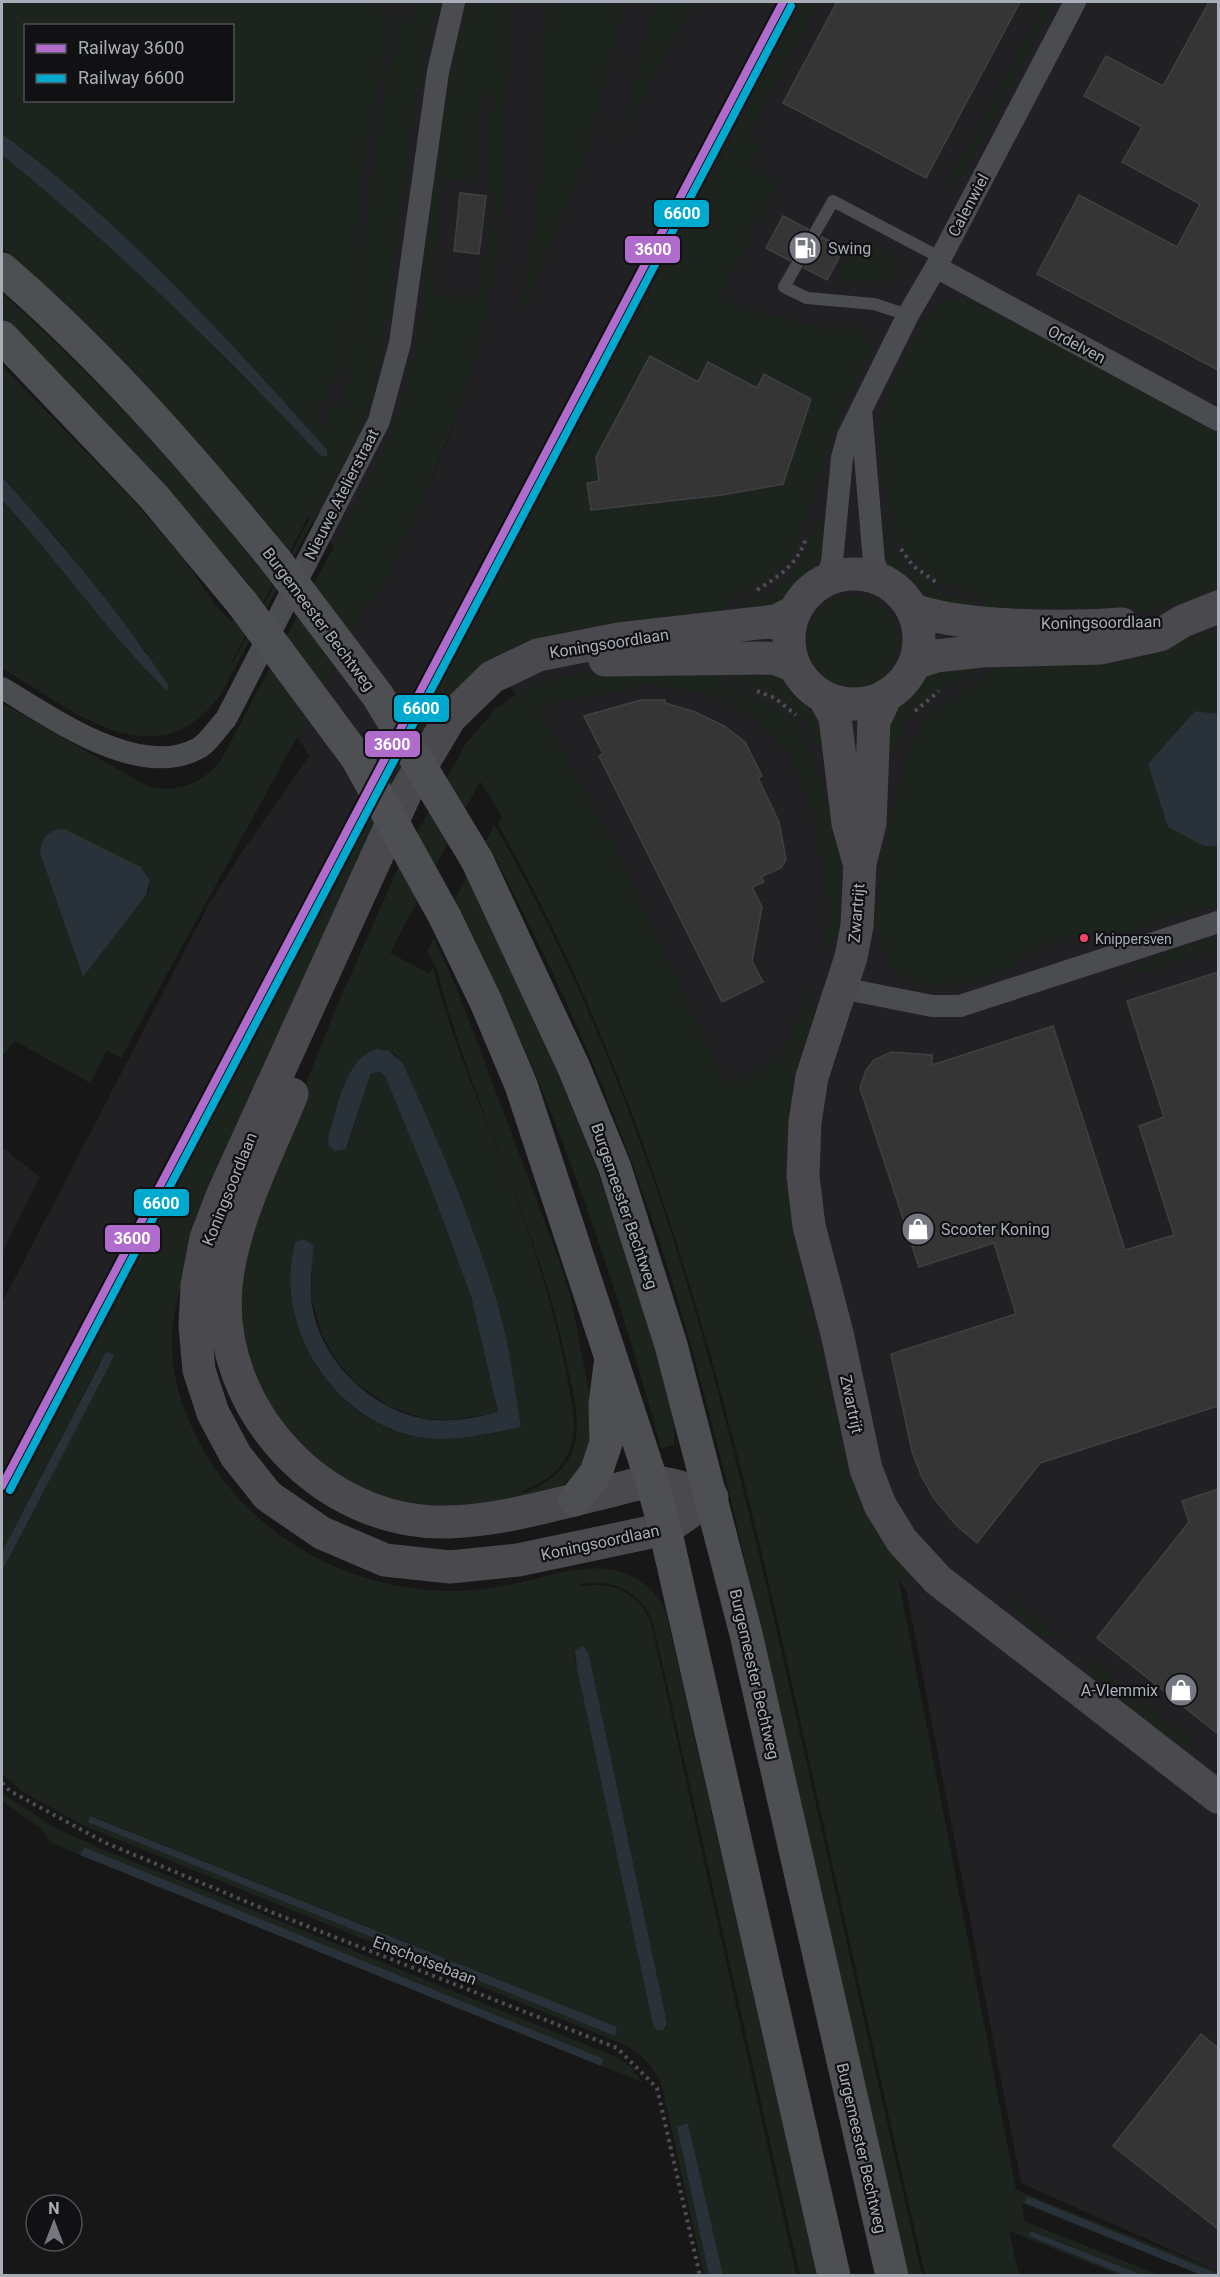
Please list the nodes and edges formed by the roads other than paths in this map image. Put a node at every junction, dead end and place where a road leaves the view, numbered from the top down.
1 (454, 2) edge
2 (1075, 2) edge
3 (938, 262) junction
4 (2, 269) edge
5 (908, 315) junction
6 (2, 337) edge
7 (861, 409) junction
8 (1218, 420) edge
9 (827, 579) junction
10 (881, 579) junction
11 (1218, 607) edge
12 (912, 609) junction
13 (794, 612) junction
14 (1183, 621) junction
15 (915, 663) junction
16 (794, 666) junction
17 (2, 688) edge
18 (886, 696) junction
19 (824, 697) junction
20 (860, 863) junction
21 (1218, 922) edge
22 (841, 988) junction
23 (611, 1354) junction
24 (652, 1482) junction
25 (712, 1497) junction
26 (574, 1500) junction
27 (665, 1529) junction
28 (1218, 1797) edge
29 (834, 2276) edge
30 (892, 2276) edge

1 - 17 street, Nieuwe Atelierstraat
2 - 3 street, Calenwiel
3 - 5 street, Calenwiel
3 - 5 lane
3 - 8 street, Ordelven
4 - 25 main road, Burgemeester Bechtweg, bridge
5 - 7 street, Calenwiel
6 - 23 main road, bridge
7 - 9 street, Calenwiel
7 - 10 street
9 - 10 street
9 - 13 street
10 - 12 street
11 - 14 street, Koningsoordlaan
12 - 14 street, Koningsoordlaan
12 - 15 street
13 - 16 street
13 - 27 street, Koningsoordlaan
14 - 15 street, Koningsoordlaan
15 - 18 street
16 - 19 street
16 - 26 street, Koningsoordlaan
18 - 19 street
18 - 20 street, Zwartrijt
19 - 20 street, Zwartrijt
20 - 22 street, Zwartrijt
21 - 22 street
22 - 28 street, Zwartrijt
23 - 24 main road
23 - 26 main road
24 - 25 street, Koningsoordlaan
24 - 26 street, Koningsoordlaan
24 - 27 main road
25 - 27 street, Koningsoordlaan
25 - 30 main road, Burgemeester Bechtweg
27 - 29 main road

